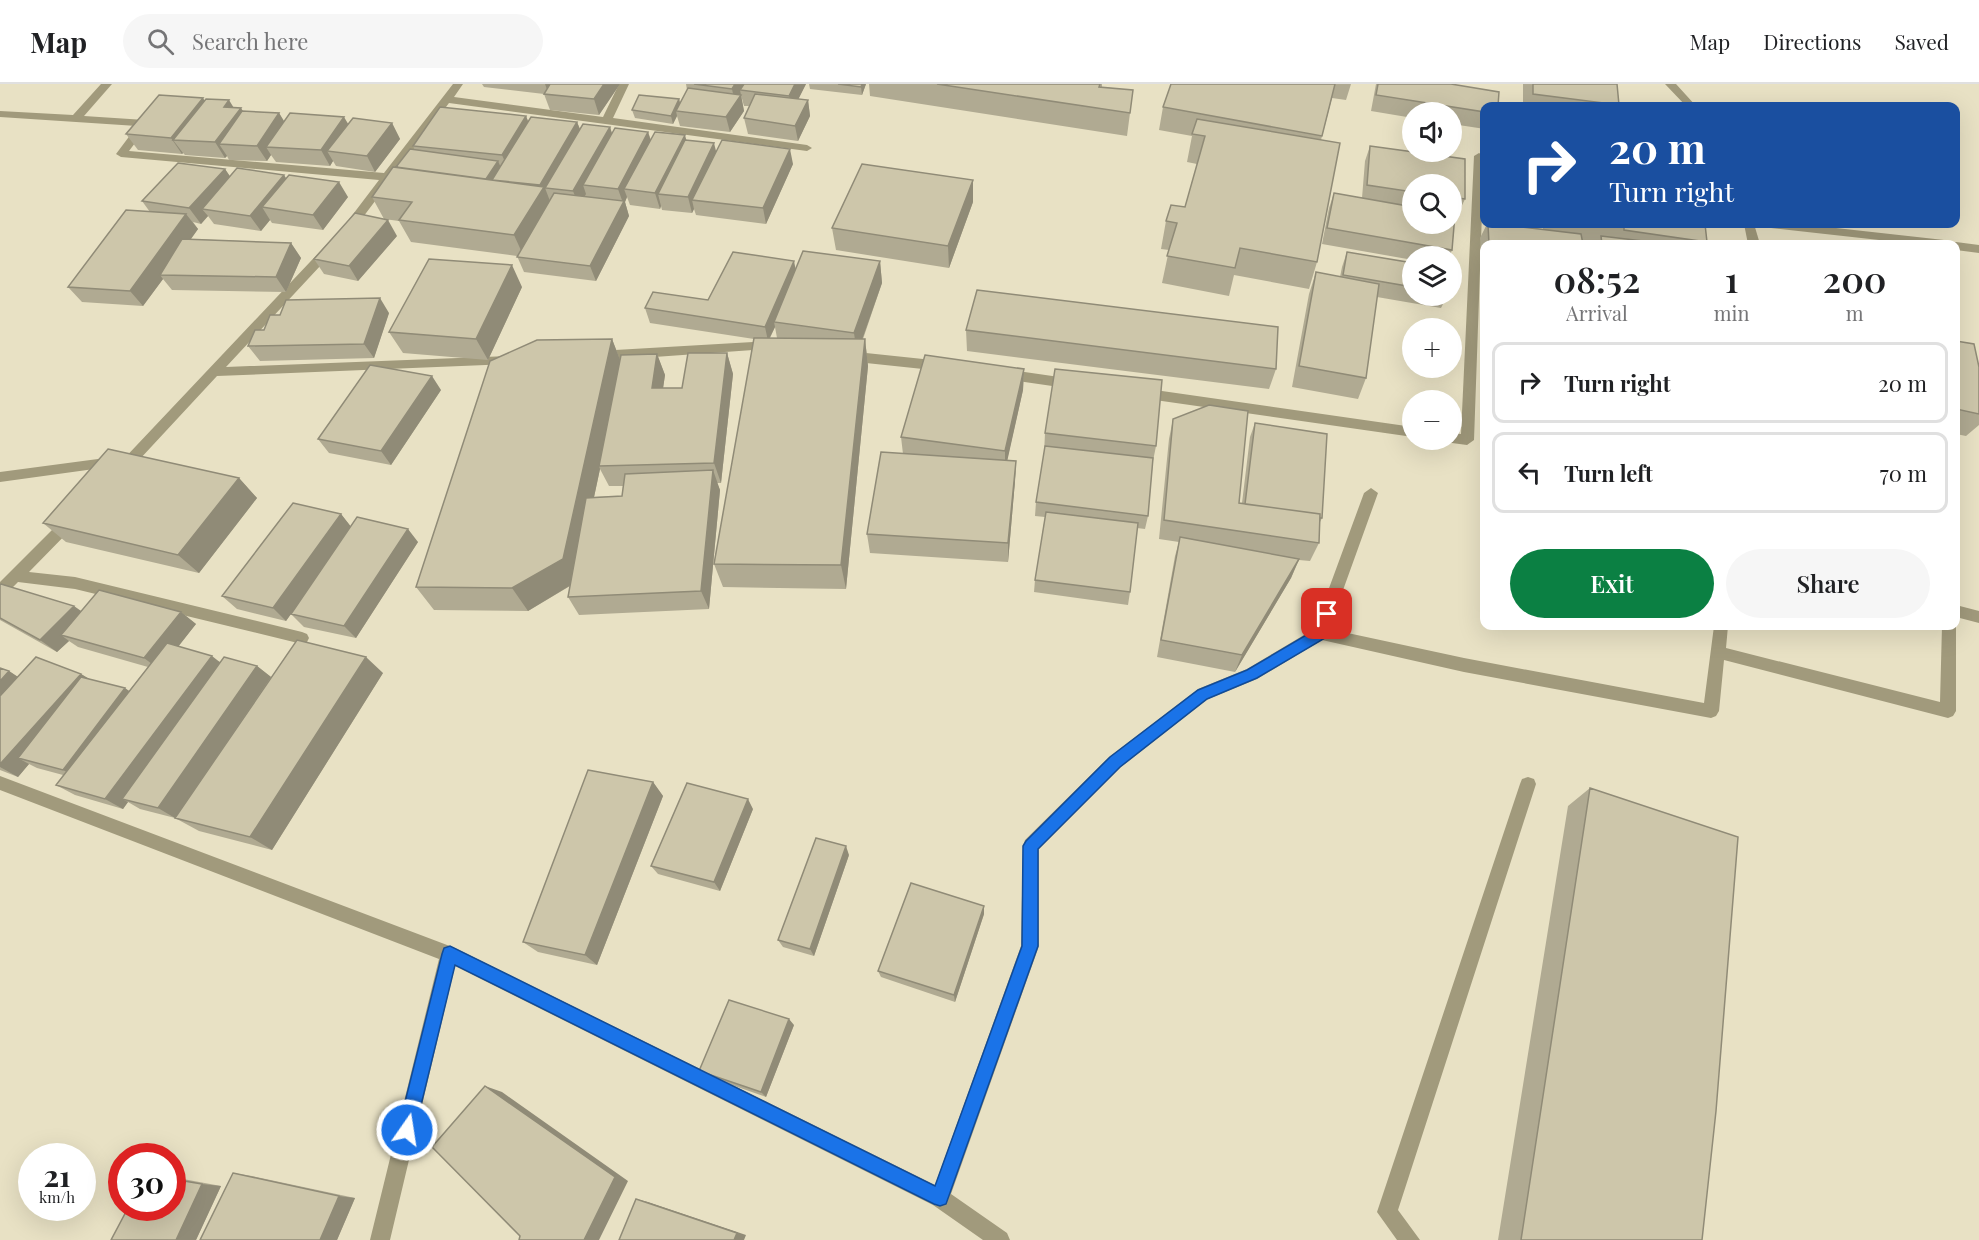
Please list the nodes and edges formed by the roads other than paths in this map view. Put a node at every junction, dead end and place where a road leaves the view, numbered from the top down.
1 (107, 84) edge
2 (458, 84) edge
3 (624, 84) edge
4 (1670, 84) edge
5 (446, 99) junction
6 (1687, 102) edge
7 (0, 114) edge
8 (76, 117) junction
9 (606, 121) junction
10 (807, 148) dead end
11 (1479, 156) dead end
12 (388, 177) junction
13 (1806, 228) edge
14 (1909, 240) edge
15 (1960, 247) edge
16 (1979, 249) edge
17 (788, 350) edge
18 (834, 354) edge
19 (582, 357) edge
20 (524, 361) edge
21 (950, 367) edge
22 (212, 372) junction
23 (996, 373) edge
24 (1089, 386) edge
25 (1124, 391) edge
26 (1402, 430) edge
27 (1462, 439) edge
28 (131, 459) junction
29 (114, 476) edge
30 (0, 477) edge
31 (1371, 494) dead end
32 (81, 509) edge
33 (15, 576) junction
34 (0, 591) edge
35 (1960, 612) edge
36 (1979, 617) edge
37 (1721, 630) edge
38 (1949, 630) edge
39 (1320, 633) junction
40 (302, 638) edge
41 (1718, 652) junction
42 (0, 783) edge
43 (1528, 783) dead end
44 (450, 954) junction
45 (940, 1198) junction
46 (380, 1240) edge
47 (1000, 1240) edge
48 (1410, 1240) edge

1 - 8 street
2 - 5 street
3 - 9 street
4 - 6 street
5 - 9 street
5 - 12 street
7 - 8 street
8 - 12 street
9 - 10 street
11 - 27 street
12 - 22 street
13 - 14 street
15 - 16 street
17 - 19 street
18 - 21 street
20 - 22 street
22 - 28 street
23 - 24 street
25 - 26 street
28 - 29 street
28 - 30 street
31 - 39 street
32 - 33 street
33 - 34 street
33 - 40 street
35 - 36 street
37 - 41 street
38 - 41 street
39 - 41 street
39 - 45 street
42 - 44 street
43 - 48 street
44 - 45 street
44 - 46 street
45 - 47 street

